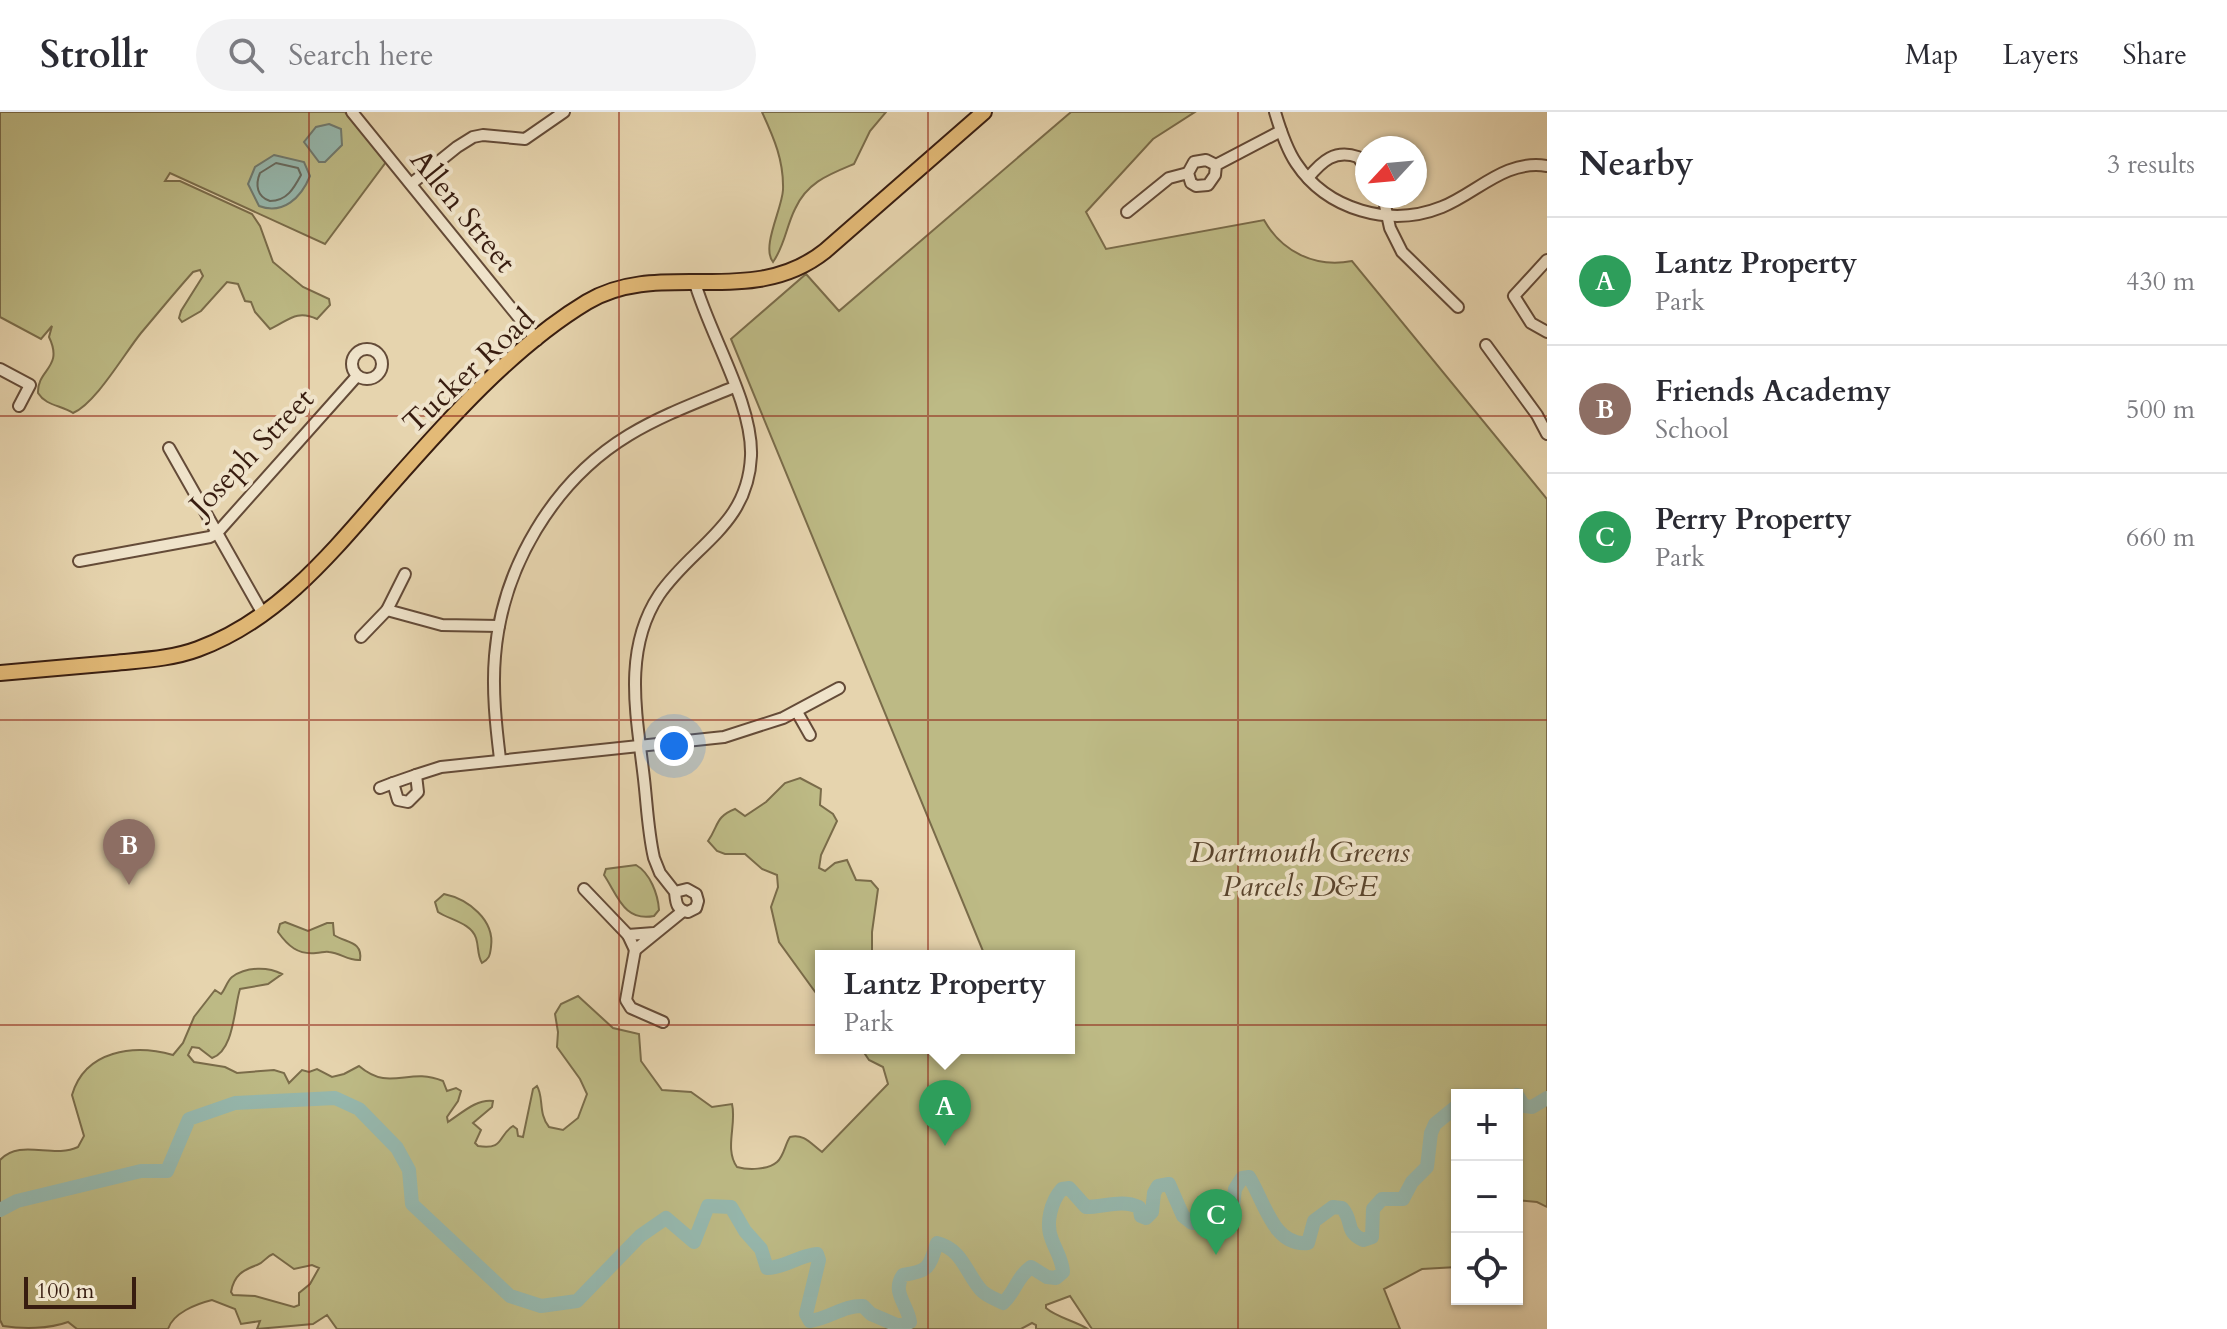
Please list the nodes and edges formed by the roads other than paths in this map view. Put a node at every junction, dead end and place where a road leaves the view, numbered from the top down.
1 (352, 112) edge
2 (564, 112) edge
3 (984, 112) edge
4 (1275, 112) edge
5 (1281, 131) junction
6 (1355, 157) edge
7 (1216, 165) junction
8 (1547, 166) edge
9 (1188, 173) junction
10 (1308, 178) junction
11 (411, 184) junction
12 (1386, 208) edge
13 (1127, 212) dead end
14 (1387, 215) junction
15 (1547, 260) edge
16 (695, 283) junction
17 (1458, 307) dead end
18 (1547, 332) edge
19 (537, 340) junction
20 (1486, 345) dead end
21 (0, 369) edge
22 (357, 376) dead end
23 (734, 387) junction
24 (19, 406) dead end
25 (1547, 434) edge
26 (169, 448) dead end
27 (217, 533) junction
28 (79, 561) dead end
29 (405, 574) dead end
30 (387, 610) junction
31 (263, 614) junction
32 (499, 626) junction
33 (361, 637) dead end
34 (0, 673) edge
35 (839, 688) dead end
36 (797, 712) junction
37 (810, 735) dead end
38 (639, 746) junction
39 (500, 759) junction
40 (416, 775) junction
41 (393, 783) junction
42 (380, 788) dead end
43 (584, 889) dead end
44 (675, 892) junction
45 (683, 911) junction
46 (654, 933) junction
47 (628, 935) junction
48 (635, 950) junction
49 (663, 1022) dead end

1 - 11 street, Allen Street
2 - 11 street
3 - 16 main road, Tucker Road
4 - 5 street
5 - 7 street
5 - 10 street
6 - 10 street
7 - 9 street
7 - 9 street
8 - 14 street
9 - 13 street
10 - 14 street
11 - 19 street, Allen Street
12 - 14 street
14 - 17 street
15 - 18 street
16 - 19 main road, Tucker Road
16 - 23 street
19 - 31 main road, Tucker Road
20 - 25 street
21 - 24 street
22 - 27 street, Joseph Street
23 - 32 street
23 - 38 street
26 - 27 street
27 - 28 street, Joseph Street
27 - 31 street
29 - 30 street
30 - 32 street
30 - 33 street
31 - 34 main road, Tucker Road
32 - 39 street
35 - 36 street
36 - 37 street
36 - 38 street
38 - 39 street
38 - 44 street
39 - 40 street
40 - 41 street
40 - 41 street
41 - 42 street
43 - 47 street
44 - 45 street
44 - 45 street
45 - 46 street
46 - 47 street
46 - 48 street
47 - 48 street
48 - 49 street

